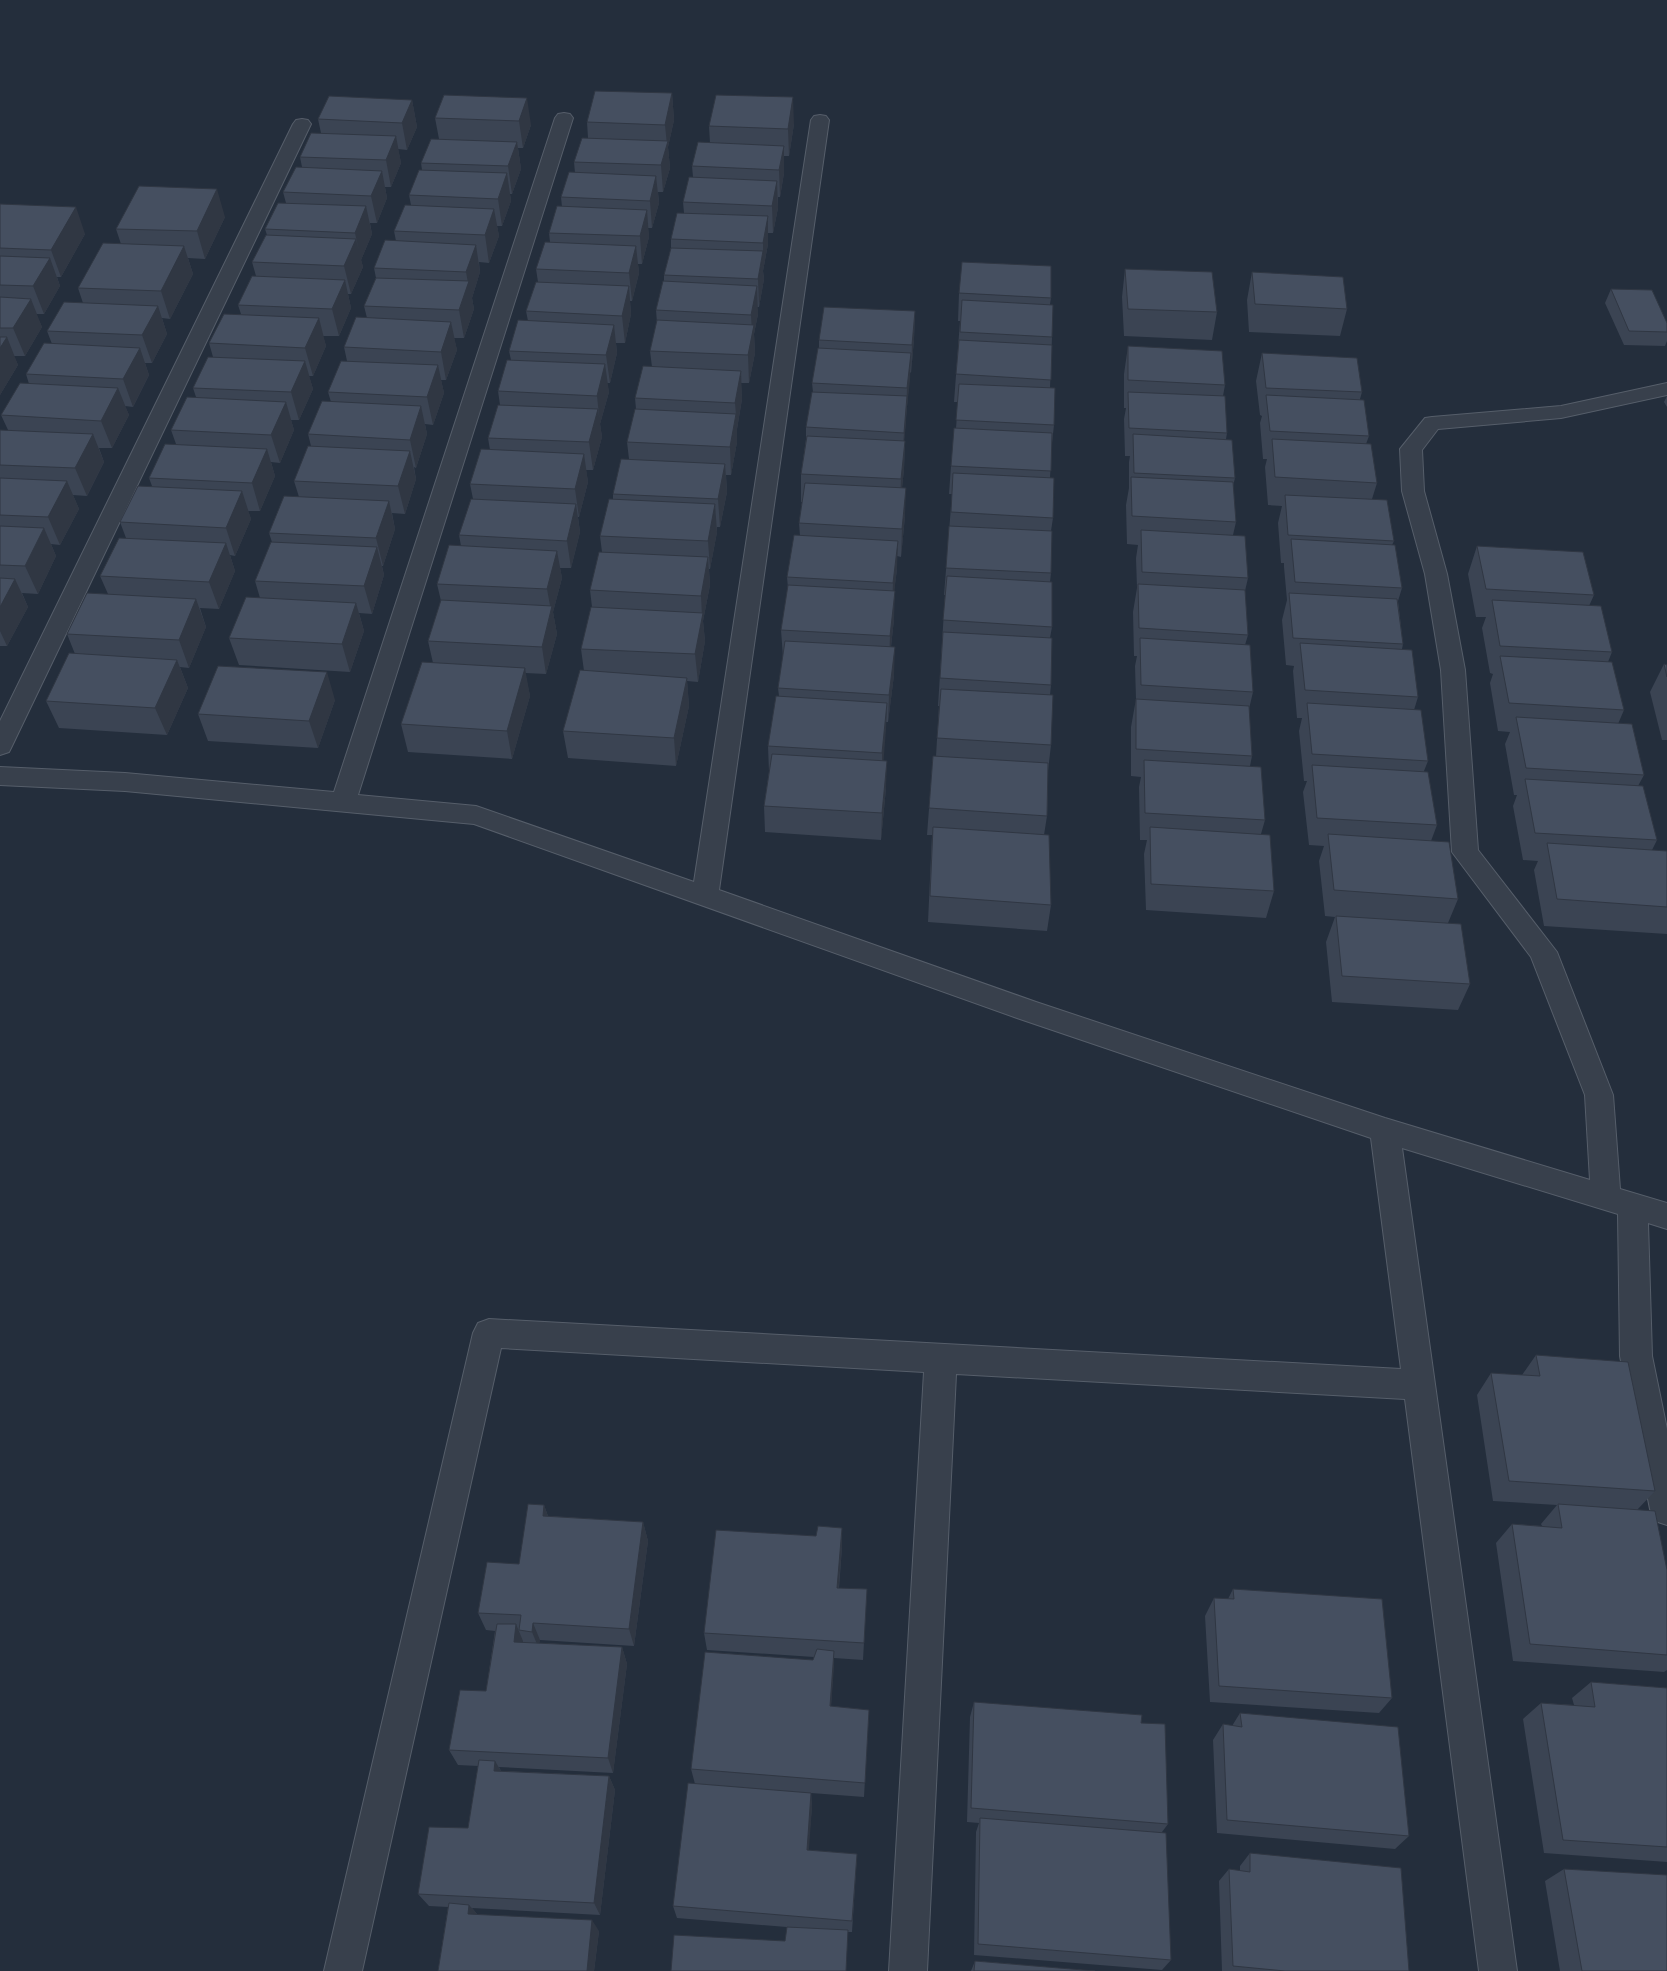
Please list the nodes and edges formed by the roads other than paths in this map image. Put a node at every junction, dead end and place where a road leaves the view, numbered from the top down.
1 (564, 118) dead end
2 (820, 120) dead end
3 (302, 124) dead end
4 (1667, 389) edge
5 (0, 746) edge
6 (0, 776) edge
7 (343, 803) junction
8 (705, 896) junction
9 (1385, 1130) junction
10 (1619, 1201) junction
11 (1667, 1216) edge
12 (941, 1358) junction
13 (1419, 1385) junction
14 (1667, 1509) edge
15 (343, 1971) edge
16 (908, 1971) edge
17 (1498, 1971) edge

1 - 7 street
2 - 8 street
3 - 5 street
4 - 10 street
6 - 7 street
7 - 8 street
8 - 9 street
9 - 10 street
9 - 13 street
10 - 11 street
10 - 14 street
12 - 13 street
12 - 15 street
12 - 16 street
13 - 17 street

